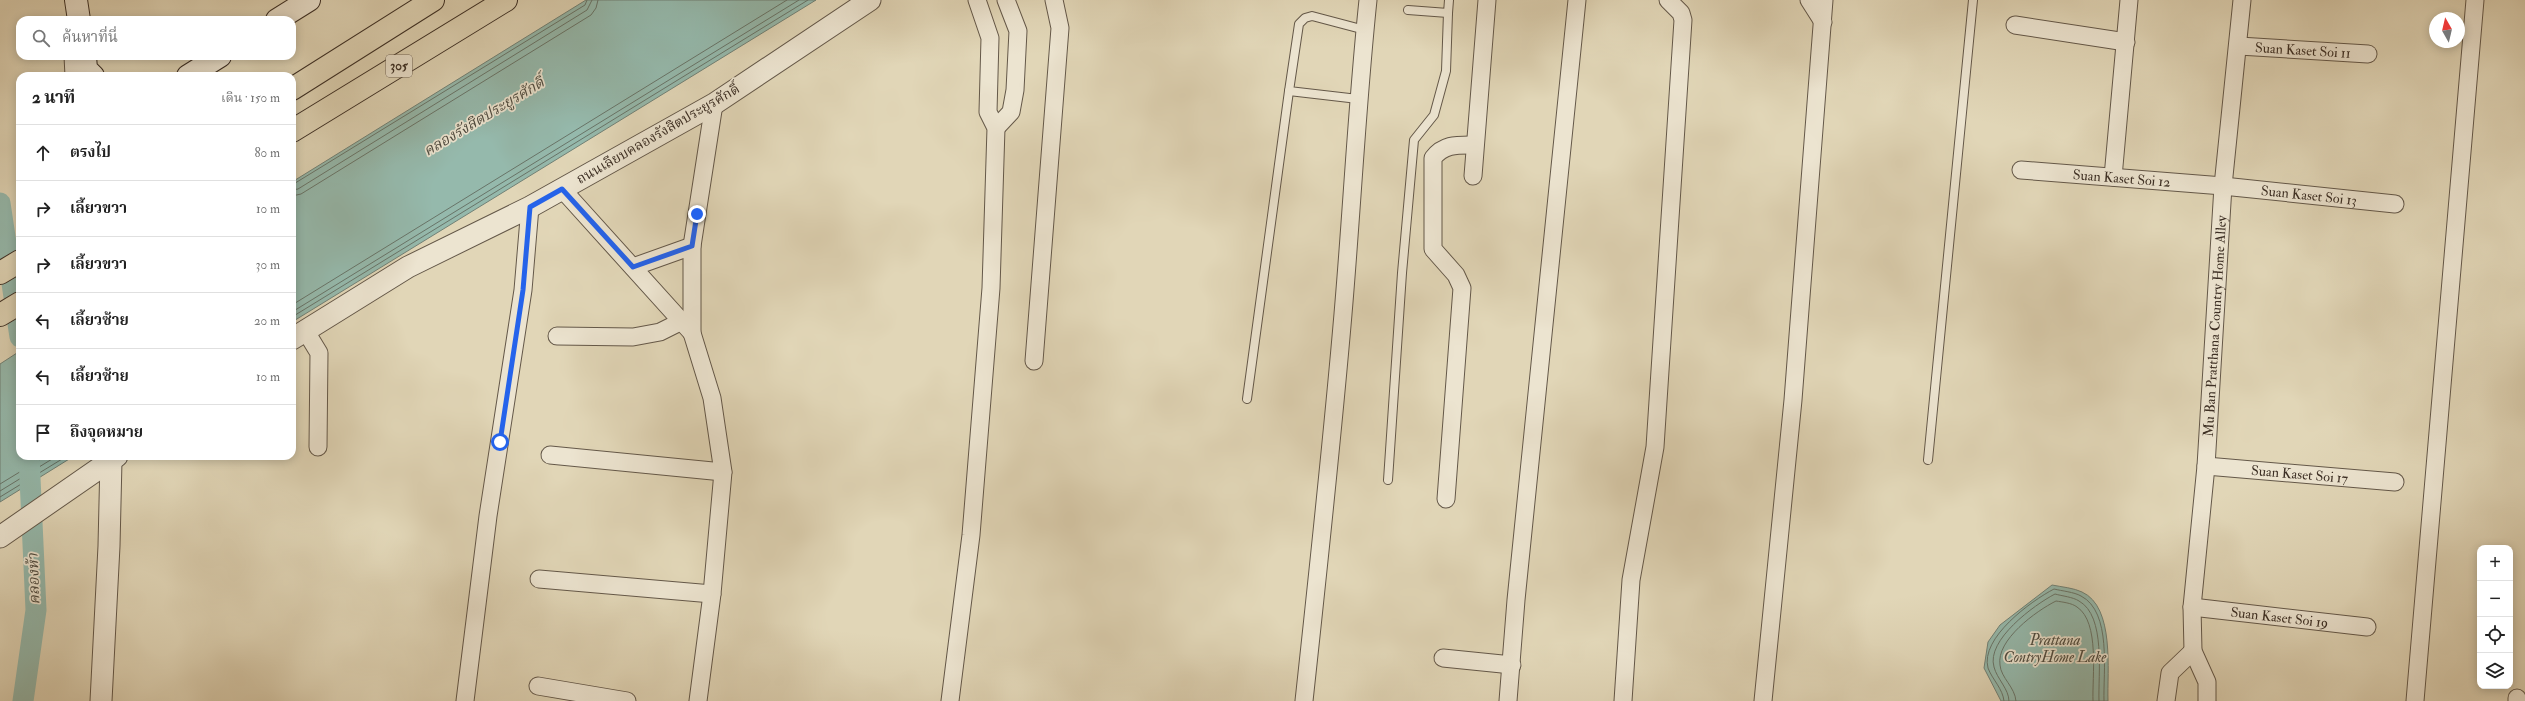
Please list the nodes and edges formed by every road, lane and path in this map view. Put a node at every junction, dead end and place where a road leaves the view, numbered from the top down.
1 (309, 0) edge
2 (432, 0) edge
3 (506, 0) edge
4 (870, 0) edge
5 (978, 0) edge
6 (1006, 0) edge
7 (1054, 0) edge
8 (1368, 0) edge
9 (1448, 0) edge
10 (1487, 0) edge
11 (1577, 0) edge
12 (1668, 0) edge
13 (1809, 0) edge
14 (1824, 0) edge
15 (1973, 0) edge
16 (2129, 0) edge
17 (2242, 0) edge
18 (2475, 0) edge
19 (1408, 10) dead end
20 (1448, 14) junction
21 (283, 16) edge
22 (1823, 22) junction
23 (2015, 25) dead end
24 (1365, 30) junction
25 (2126, 42) junction
26 (2239, 46) junction
27 (2368, 54) dead end
28 (73, 60) edge
29 (85, 60) edge
30 (214, 60) edge
31 (74, 72) edge
32 (89, 72) edge
33 (194, 72) edge
34 (296, 86) edge
35 (1289, 92) junction
36 (1358, 99) junction
37 (714, 104) junction
38 (996, 128) junction
39 (296, 129) edge
40 (1474, 144) junction
41 (2021, 170) dead end
42 (1473, 176) dead end
43 (2113, 177) junction
44 (2223, 186) junction
45 (562, 189) junction
46 (2395, 204) dead end
47 (530, 207) junction
48 (692, 246) junction
49 (16, 263) edge
50 (633, 267) junction
51 (0, 273) edge
52 (16, 305) edge
53 (0, 315) edge
54 (687, 327) junction
55 (298, 335) edge
56 (557, 336) dead end
57 (1034, 361) dead end
58 (1247, 399) dead end
59 (318, 447) dead end
60 (550, 455) dead end
61 (111, 460) edge
62 (114, 460) edge
63 (1928, 460) dead end
64 (2206, 466) junction
65 (723, 472) junction
66 (1388, 480) dead end
67 (2395, 482) dead end
68 (1446, 499) dead end
69 (0, 537) edge
70 (539, 578) dead end
71 (712, 594) junction
72 (2192, 607) junction
73 (2367, 626) dead end
74 (2192, 651) junction
75 (1443, 658) dead end
76 (1512, 665) junction
77 (538, 686) dead end
78 (101, 701) edge
79 (465, 701) edge
80 (627, 701) edge
81 (698, 701) edge
82 (950, 701) edge
83 (1304, 701) edge
84 (1508, 701) edge
85 (1623, 701) edge
86 (1763, 701) edge
87 (2166, 701) edge
88 (2207, 701) edge
89 (2415, 701) edge

1 - 21 main road
2 - 34 main road
3 - 39 main road, 305
4 - 37 street, ถนนเลียบคลองรังสิตประยูรศักดิ์
5 - 38 street
6 - 38 street
7 - 57 street
8 - 24 street
9 - 20 lane
10 - 40 street
11 - 76 street
12 - 85 street
13 - 22 street
14 - 22 street
15 - 63 lane
16 - 25 street
17 - 26 street, Mu Ban Pratthana Country Home Alley
18 - 89 street
19 - 20 lane
20 - 66 lane
22 - 86 street
23 - 25 street
24 - 35 lane
24 - 36 street
25 - 43 street
26 - 27 street, Suan Kaset Soi 11
26 - 44 street, Mu Ban Pratthana Country Home Alley
28 - 31 street
29 - 32 main road
30 - 33 main road
35 - 36 lane
35 - 58 lane
36 - 83 street
37 - 45 street, ถนนเลียบคลองรังสิตประยูรศักดิ์
37 - 48 street
38 - 82 street
40 - 42 street
40 - 68 street
41 - 43 street, Suan Kaset Soi 12
43 - 44 street, Suan Kaset Soi 12
44 - 46 street, Suan Kaset Soi 13
44 - 64 street, Mu Ban Pratthana Country Home Alley
45 - 47 street, ถนนเลียบคลองรังสิตประยูรศักดิ์
45 - 50 street
47 - 55 street, ถนนเลียบคลองรังสิตประยูรศักดิ์
47 - 79 street
48 - 50 street
48 - 54 street
49 - 51 main road
50 - 54 street
52 - 53 main road
54 - 56 street
54 - 65 street
55 - 59 street
60 - 65 street
61 - 69 street
62 - 78 street
64 - 67 street, Suan Kaset Soi 17
64 - 72 street, Mu Ban Pratthana Country Home Alley
65 - 71 street
70 - 71 street
71 - 81 street
72 - 73 street, Suan Kaset Soi 19
72 - 74 street, Mu Ban Pratthana Country Home Alley
74 - 87 street
74 - 88 street, Mu Ban Pratthana Country Home Alley
75 - 76 street
76 - 84 street
77 - 80 street

